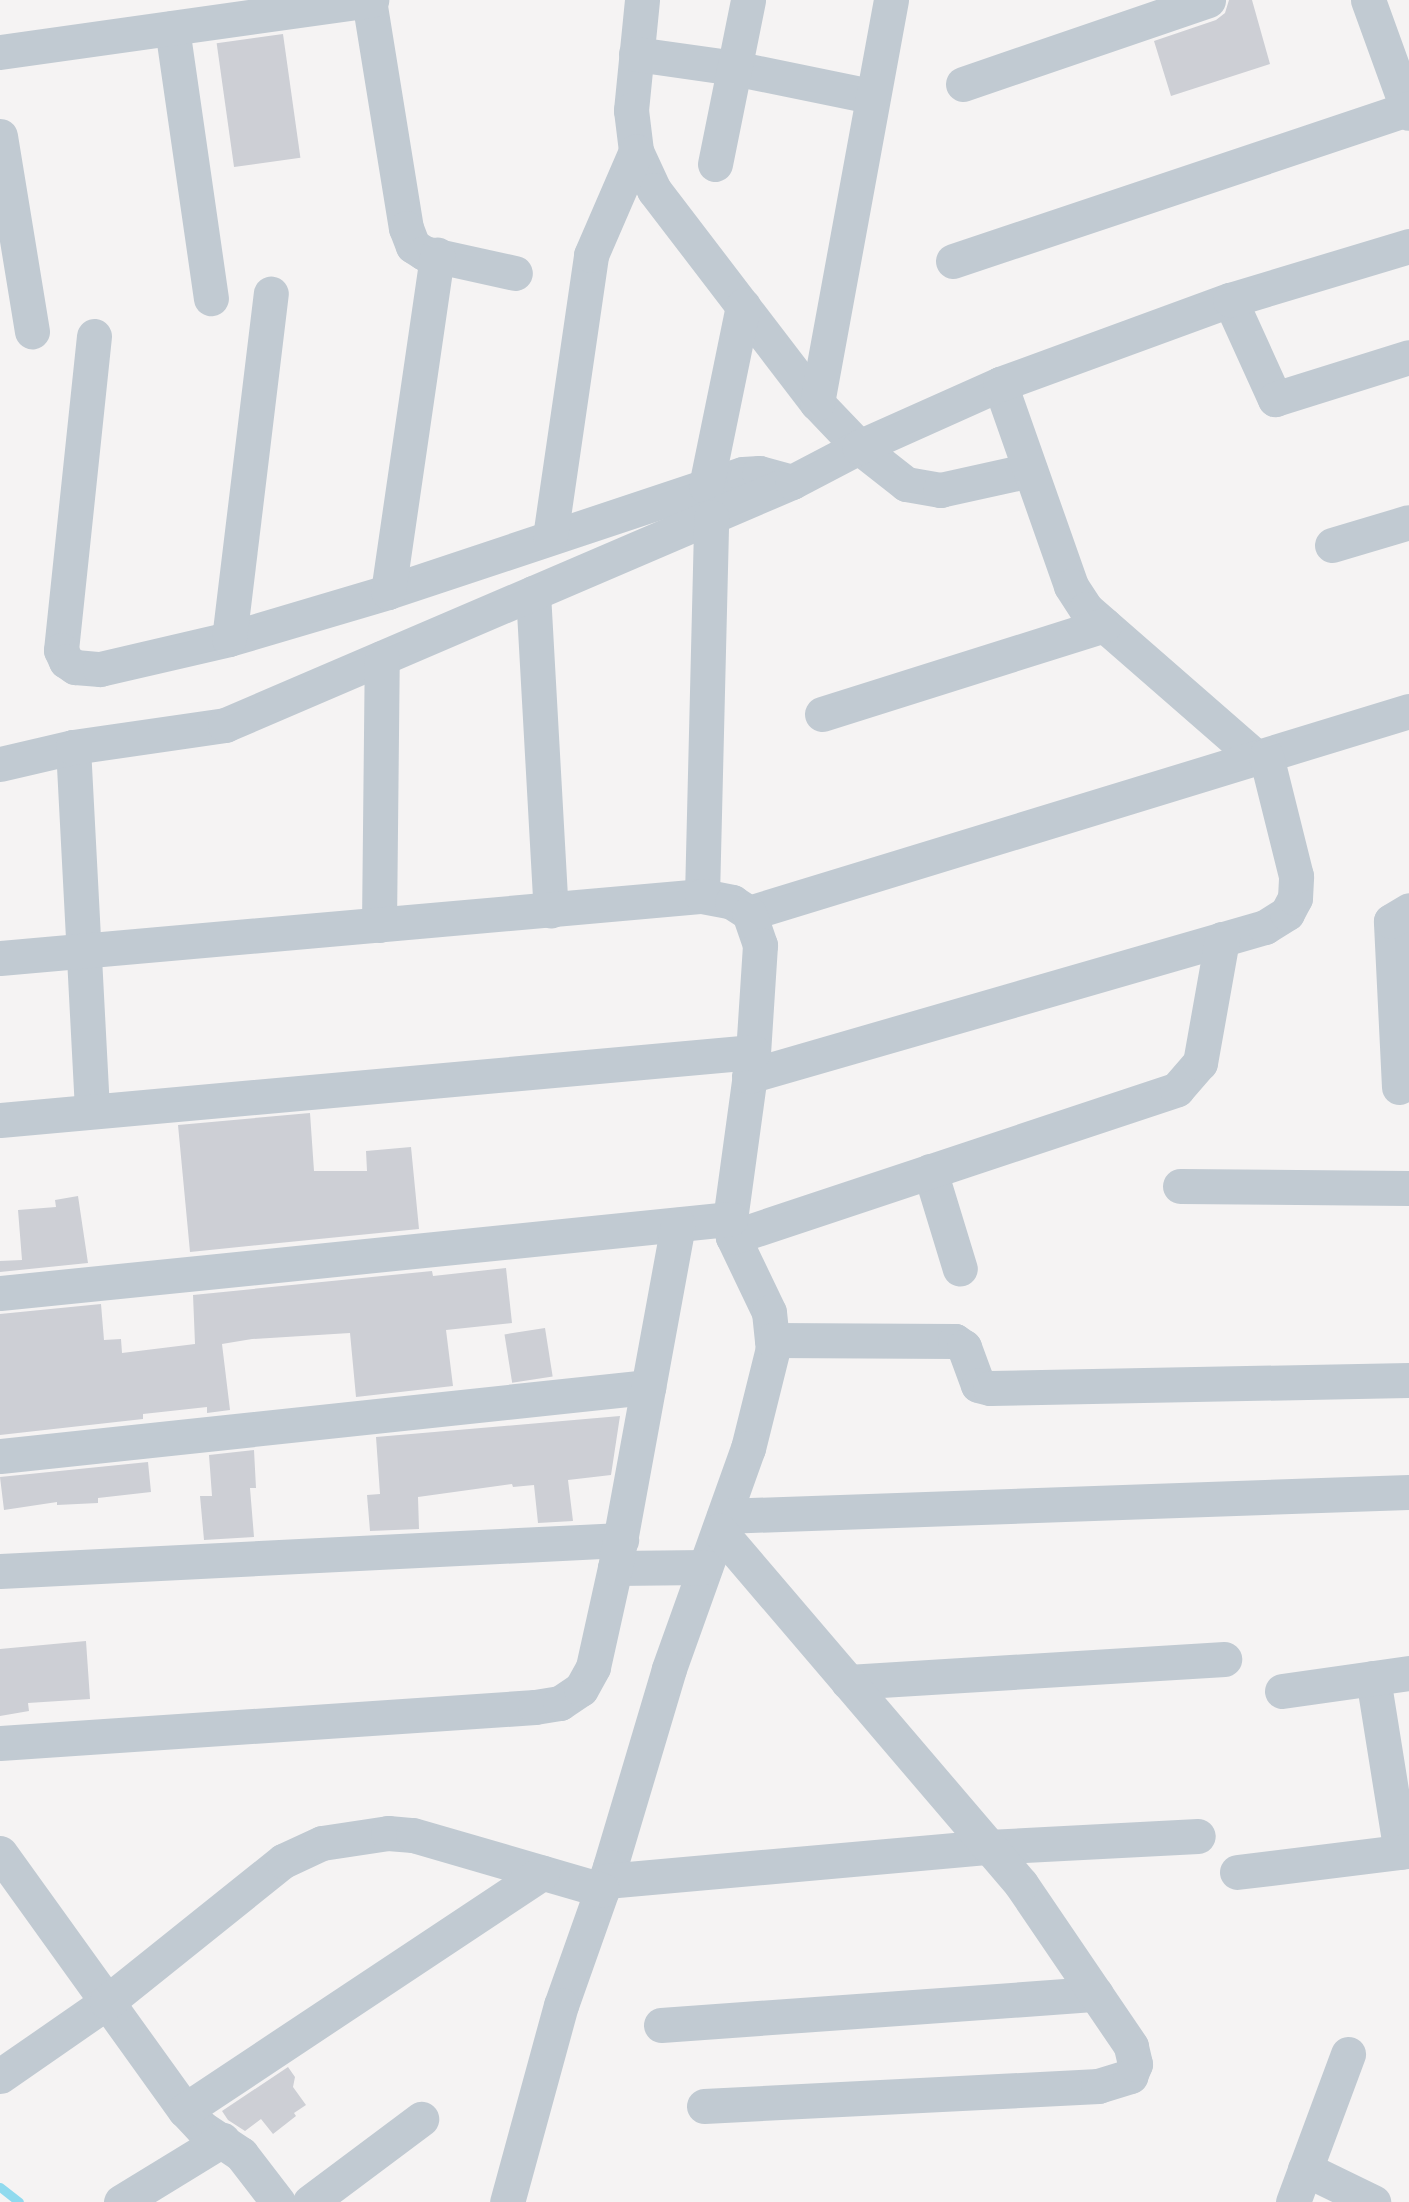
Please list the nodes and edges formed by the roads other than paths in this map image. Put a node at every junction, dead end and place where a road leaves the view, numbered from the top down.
1 (642, 0) edge
2 (748, 0) edge
3 (891, 0) edge
4 (1208, 0) edge
5 (1368, 0) edge
6 (361, 1) edge
7 (161, 19) edge
8 (0, 52) edge
9 (636, 54) junction
10 (734, 68) junction
11 (963, 84) dead end
12 (871, 96) junction
13 (1408, 110) edge
14 (0, 136) edge
15 (636, 151) junction
16 (714, 164) dead end
17 (1409, 246) edge
18 (437, 255) junction
19 (952, 261) dead end
20 (515, 273) dead end
21 (271, 294) dead end
22 (212, 298) dead end
23 (1230, 300) junction
24 (743, 306) junction
25 (32, 331) dead end
26 (94, 336) dead end
27 (1409, 357) edge
28 (1000, 384) junction
29 (817, 402) junction
30 (858, 447) junction
31 (1030, 470) junction
32 (708, 502) junction
33 (1409, 522) edge
34 (550, 537) junction
35 (1332, 545) dead end
36 (388, 592) junction
37 (534, 593) junction
38 (1104, 625) junction
39 (228, 638) junction
40 (382, 658) junction
41 (1409, 711) edge
42 (822, 714) dead end
43 (72, 747) junction
44 (1262, 757) junction
45 (0, 764) edge
46 (702, 896) junction
47 (551, 910) junction
48 (1409, 910) edge
49 (749, 914) junction
50 (379, 925) junction
51 (1222, 939) junction
52 (83, 950) junction
53 (0, 958) edge
54 (751, 1064) junction
55 (1399, 1086) dead end
56 (92, 1109) junction
57 (0, 1120) edge
58 (930, 1171) junction
59 (1180, 1186) dead end
60 (1409, 1188) edge
61 (678, 1225) junction
62 (731, 1228) junction
63 (960, 1269) dead end
64 (0, 1293) edge
65 (772, 1340) junction
66 (1409, 1380) edge
67 (648, 1387) junction
68 (0, 1456) edge
69 (1409, 1492) edge
70 (722, 1523) junction
71 (618, 1554) junction
72 (705, 1567) junction
73 (0, 1571) edge
74 (1224, 1659) dead end
75 (1409, 1674) edge
76 (1373, 1678) junction
77 (848, 1682) junction
78 (1282, 1692) dead end
79 (0, 1742) edge
80 (1198, 1836) dead end
81 (988, 1846) junction
82 (1405, 1851) edge
83 (2, 1861) edge
84 (1237, 1872) dead end
85 (542, 1873) junction
86 (604, 1886) junction
87 (1096, 1994) junction
88 (107, 2002) junction
89 (661, 2024) dead end
90 (1348, 2054) dead end
91 (0, 2076) edge
92 (704, 2106) dead end
93 (185, 2110) junction
94 (420, 2119) dead end
95 (222, 2140) junction
96 (1299, 2186) edge
97 (122, 2202) edge
98 (278, 2202) edge
99 (310, 2202) edge
100 (507, 2202) edge
101 (1373, 2202) edge

1 - 9 street
2 - 10 street
3 - 12 street
4 - 11 street
5 - 13 street
6 - 7 street
6 - 18 street
7 - 8 street
7 - 22 street
9 - 10 street
9 - 15 street
10 - 12 street
10 - 16 street
12 - 29 street
13 - 19 street
14 - 25 street
15 - 24 street
15 - 34 street
17 - 23 street
18 - 20 street
18 - 36 street
21 - 39 street
23 - 27 street
23 - 28 street
24 - 29 street
24 - 32 street
26 - 39 street
28 - 30 street
28 - 31 street
29 - 30 street
30 - 31 street
30 - 32 street
31 - 38 street
32 - 34 street
32 - 37 street
32 - 46 street
33 - 35 street
34 - 36 street
36 - 39 street
37 - 40 street
37 - 47 street
38 - 42 street
38 - 44 street
40 - 43 street
40 - 50 street
41 - 44 street
43 - 45 street
43 - 52 street
44 - 49 street
44 - 51 street
46 - 47 street
46 - 49 street
47 - 50 street
48 - 55 street
49 - 54 street
50 - 52 street
51 - 54 street
51 - 58 street
52 - 53 street
52 - 56 street
54 - 56 street
54 - 62 street
56 - 57 street
58 - 62 street
58 - 63 street
59 - 60 street
61 - 62 street
61 - 64 street
61 - 67 street
62 - 65 street
65 - 66 street
65 - 70 street
67 - 68 street
67 - 71 street
69 - 70 street
70 - 72 street
70 - 77 street
71 - 72 street
71 - 73 street
71 - 79 street
72 - 86 street
74 - 77 street
75 - 76 street
76 - 78 street
76 - 82 street
77 - 81 street
80 - 81 street
81 - 86 street
81 - 87 street
82 - 84 street
83 - 88 street
85 - 86 street
85 - 88 street
85 - 93 street
86 - 100 street
87 - 89 street
87 - 92 street
88 - 91 street
88 - 93 street
90 - 96 street
93 - 95 street
94 - 99 street
95 - 97 street
95 - 98 street
96 - 101 street

